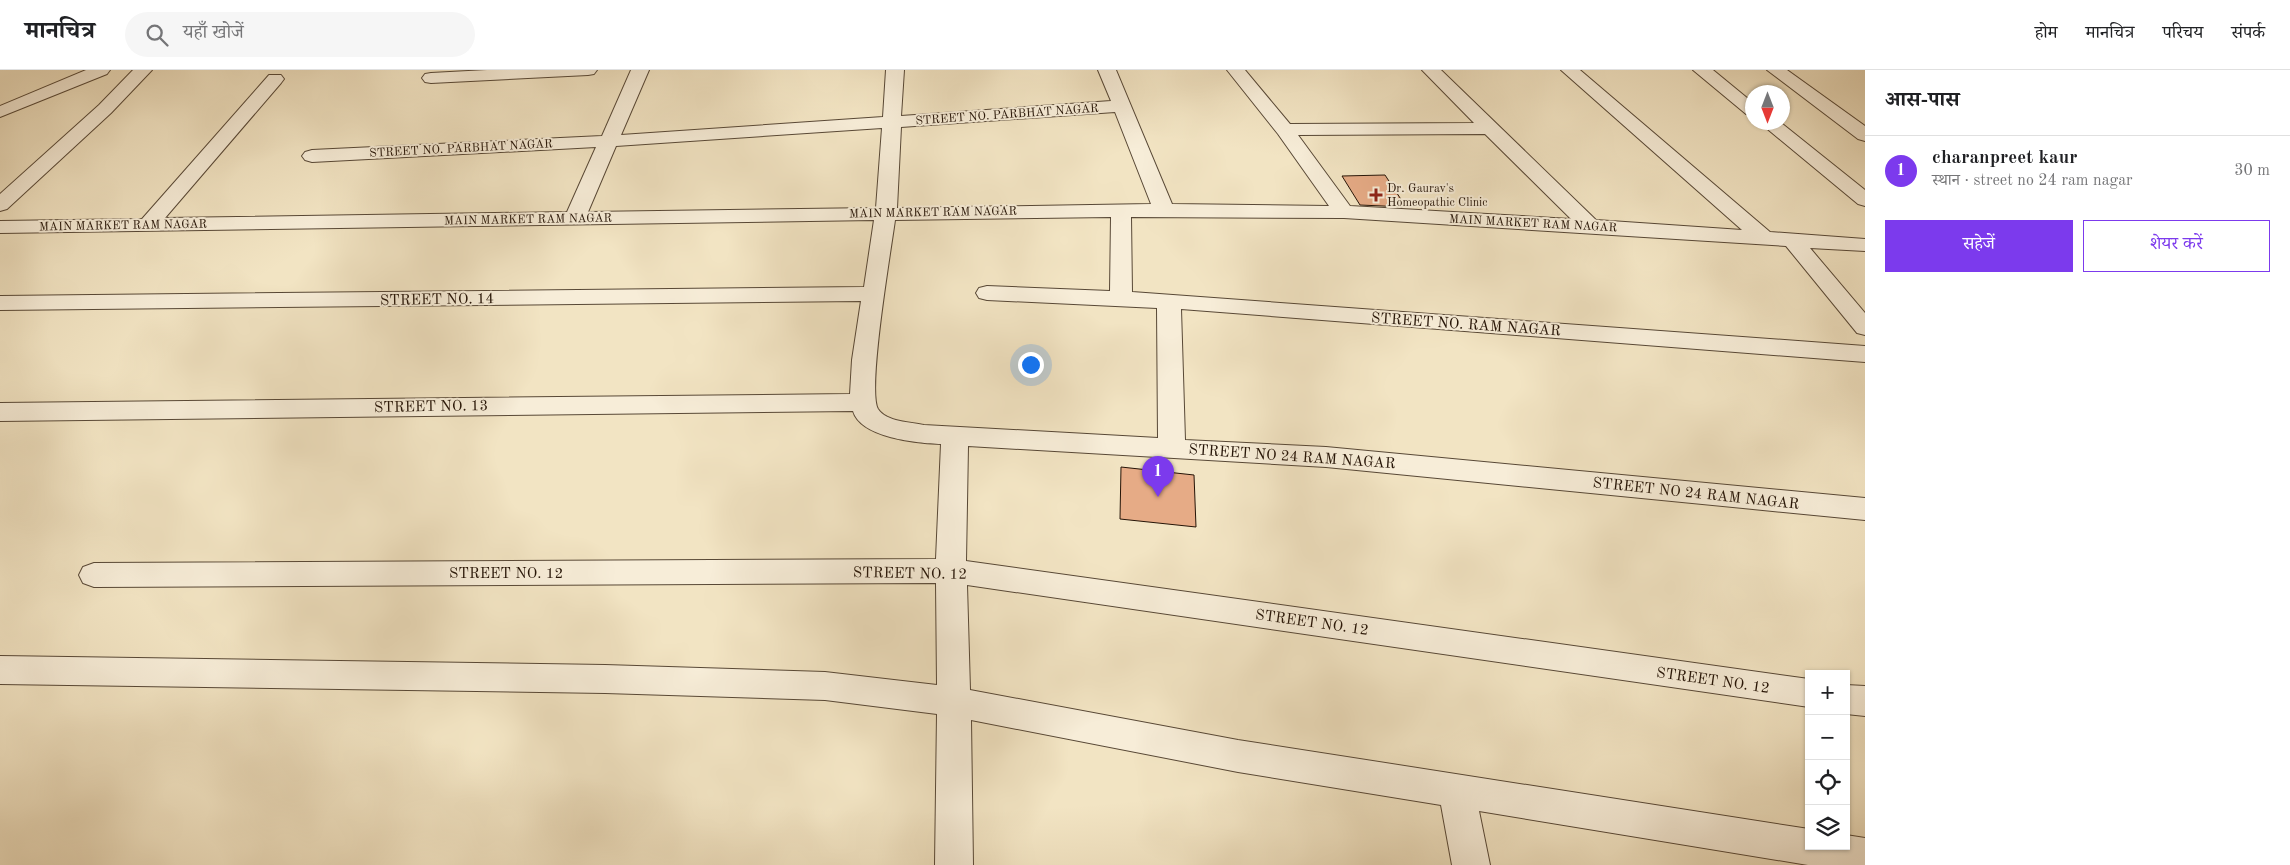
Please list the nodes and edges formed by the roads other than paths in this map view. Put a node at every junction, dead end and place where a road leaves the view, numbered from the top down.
1 (101, 70) edge
2 (143, 70) edge
3 (588, 70) edge
4 (640, 70) edge
5 (895, 70) edge
6 (1107, 70) edge
7 (1236, 70) edge
8 (1431, 70) edge
9 (1570, 70) edge
10 (1702, 70) edge
11 (1776, 70) edge
12 (431, 78) dead end
13 (275, 79) dead end
14 (1745, 104) edge
15 (1123, 106) junction
16 (0, 112) edge
17 (891, 122) junction
18 (1490, 128) junction
19 (1285, 130) junction
20 (1778, 130) edge
21 (1865, 135) edge
22 (610, 141) junction
23 (312, 156) dead end
24 (1865, 200) edge
25 (0, 205) edge
26 (1121, 210) junction
27 (1164, 210) junction
28 (1344, 212) junction
29 (886, 213) junction
30 (575, 218) junction
31 (149, 224) junction
32 (1590, 226) junction
33 (0, 227) edge
34 (1764, 238) junction
35 (1792, 240) junction
36 (1865, 245) edge
37 (987, 293) dead end
38 (873, 294) junction
39 (1122, 298) junction
40 (1169, 301) junction
41 (0, 304) edge
42 (1865, 328) edge
43 (1865, 354) edge
44 (863, 402) junction
45 (0, 412) edge
46 (956, 435) junction
47 (1172, 447) junction
48 (1865, 509) edge
49 (951, 571) junction
50 (94, 575) dead end
51 (0, 670) edge
52 (1805, 692) edge
53 (1850, 699) edge
54 (1865, 701) edge
55 (954, 702) junction
56 (1457, 792) junction
57 (1865, 856) edge
58 (954, 865) edge
59 (1472, 865) edge

1 - 16 street
2 - 25 street
3 - 12 street
4 - 22 street
5 - 17 street
6 - 15 street, STREET NO. PARBHAT NAGAR
7 - 19 street
8 - 18 street
9 - 34 street
10 - 14 street
11 - 21 street
13 - 31 street
15 - 17 street, STREET NO. PARBHAT NAGAR
15 - 27 street, STREET NO. PARBHAT NAGAR
17 - 22 street, STREET NO. PARBHAT NAGAR
17 - 29 street
18 - 19 street
18 - 32 street
19 - 28 street
20 - 24 street
22 - 23 street, STREET NO. PARBHAT NAGAR
22 - 30 street
26 - 27 street, MAIN MARKET RAM NAGAR
26 - 29 street, MAIN MARKET RAM NAGAR
26 - 39 street
27 - 28 street, MAIN MARKET RAM NAGAR
28 - 32 street, MAIN MARKET RAM NAGAR
29 - 30 street, MAIN MARKET RAM NAGAR
29 - 38 street
30 - 31 street, MAIN MARKET RAM NAGAR
31 - 33 street, MAIN MARKET RAM NAGAR
32 - 34 street, MAIN MARKET RAM NAGAR
34 - 35 street, MAIN MARKET RAM NAGAR
35 - 36 street, MAIN MARKET RAM NAGAR
35 - 42 street
37 - 39 street, STREET NO. RAM NAGAR
38 - 41 street, STREET NO. 14
38 - 44 street
39 - 40 street, STREET NO. RAM NAGAR
40 - 43 street, STREET NO. RAM NAGAR
40 - 47 street
44 - 45 street, STREET NO. 13
44 - 46 street, STREET NO 24 RAM NAGAR
46 - 47 street, STREET NO 24 RAM NAGAR
46 - 49 street
47 - 48 street, STREET NO 24 RAM NAGAR
49 - 50 street, STREET NO. 12
49 - 52 street, STREET NO. 12
49 - 55 street
51 - 55 street
53 - 54 street
55 - 56 street
55 - 58 street
56 - 57 street
56 - 59 street

